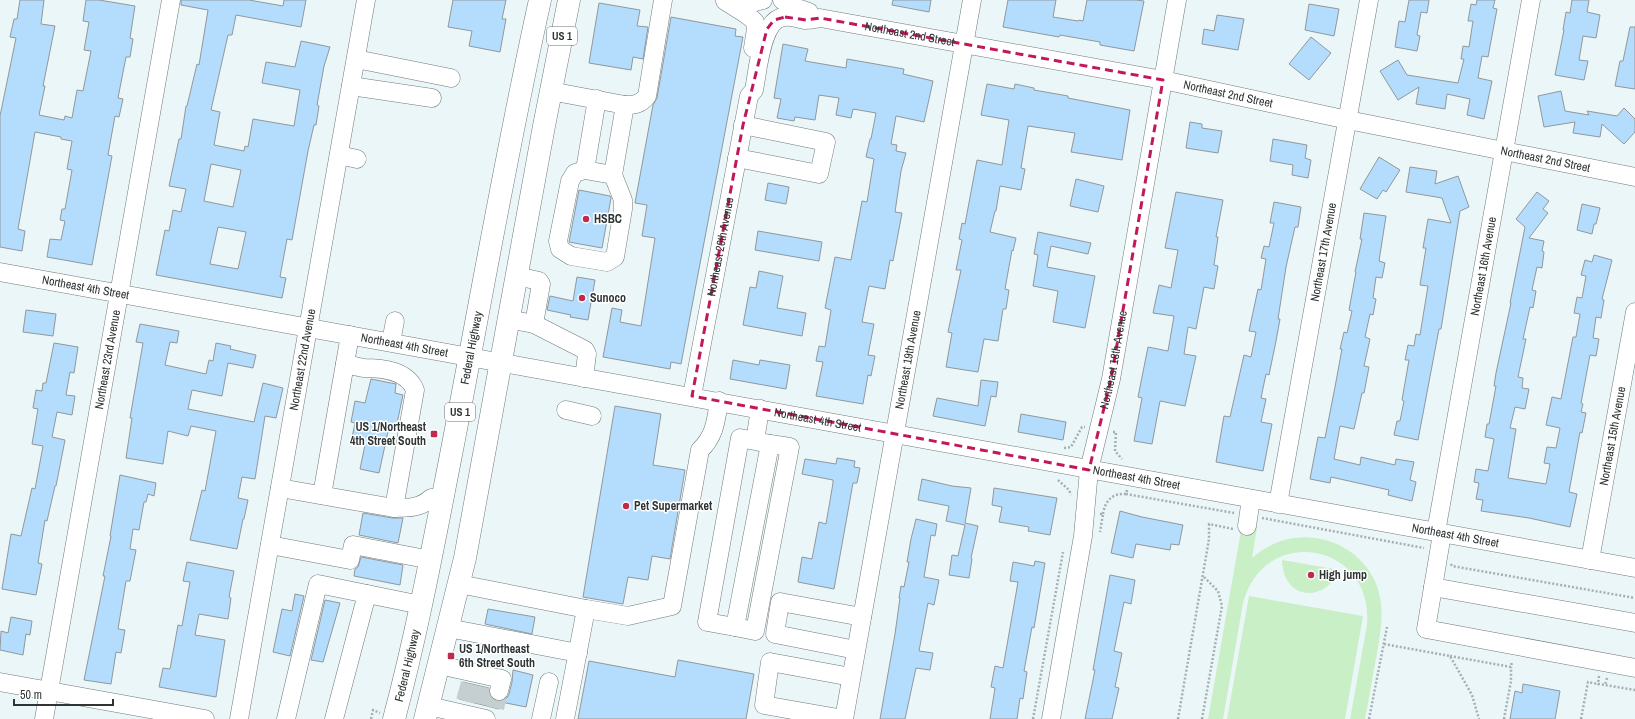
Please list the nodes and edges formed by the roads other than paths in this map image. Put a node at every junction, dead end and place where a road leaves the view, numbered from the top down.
1 (171, 0) edge
2 (366, 0) edge
3 (540, 0) edge
4 (569, 0) edge
5 (663, 0) edge
6 (724, 0) edge
7 (763, 0) edge
8 (782, 0) edge
9 (972, 0) edge
10 (1176, 0) edge
11 (1369, 0) edge
12 (1531, 0) edge
13 (778, 18) joint
14 (820, 18) junction
15 (964, 44) junction
16 (356, 59) junction
17 (451, 78) dead end
18 (1163, 80) junction
19 (351, 86) junction
20 (550, 92) junction
21 (749, 96) junction
22 (432, 98) dead end
23 (597, 99) junction
24 (625, 104) junction
25 (1348, 120) junction
26 (743, 125) junction
27 (1504, 151) junction
28 (339, 155) junction
29 (737, 158) junction
30 (357, 159) dead end
31 (585, 170) junction
32 (613, 175) junction
33 (1635, 177) edge
34 (0, 272) edge
35 (517, 276) junction
36 (119, 295) junction
37 (1635, 312) edge
38 (508, 319) junction
39 (395, 321) dead end
40 (534, 324) junction
41 (309, 327) junction
42 (350, 335) junction
43 (391, 342) junction
44 (470, 357) junction
45 (500, 363) junction
46 (345, 364) junction
47 (584, 378) junction
48 (692, 396) junction
49 (719, 401) junction
50 (760, 409) junction
51 (566, 410) dead end
52 (592, 416) dead end
53 (895, 434) junction
54 (762, 442) junction
55 (1090, 470) junction
56 (280, 488) junction
57 (322, 495) junction
58 (443, 499) junction
59 (1252, 499) junction
60 (1278, 504) junction
61 (394, 508) junction
62 (1241, 527) road end
63 (1439, 533) junction
64 (270, 545) junction
65 (431, 560) junction
66 (1590, 560) junction
67 (1635, 568) edge
68 (459, 584) junction
69 (1433, 587) junction
70 (367, 594) junction
71 (421, 605) junction
72 (586, 608) junction
73 (862, 617) junction
74 (1635, 623) edge
75 (448, 628) junction
76 (856, 650) junction
77 (578, 652) junction
78 (440, 665) junction
79 (1635, 668) edge
80 (851, 677) junction
81 (0, 682) edge
82 (483, 682) dead end
83 (549, 682) dead end
84 (50, 691) junction
85 (479, 712) edge
86 (427, 713) edge
87 (44, 719) edge
88 (205, 719) edge
89 (239, 719) edge
90 (286, 719) edge
91 (334, 719) edge
92 (394, 719) edge
93 (541, 719) edge
94 (565, 719) edge
95 (844, 719) edge
96 (1051, 719) edge

1 - 36 street, Northeast 23rd Avenue
2 - 16 street, Northeast 22nd Avenue
3 - 44 main road, Federal Highway / US 1
4 - 20 main road, US 1
5 - 24 street
6 - 7 street
6 - 21 street, Northeast 20th Avenue
8 - 14 street, Northeast 2nd Street
9 - 15 street, Northeast 19th Avenue
10 - 18 street, Northeast 18th Avenue
11 - 25 street, Northeast 17th Avenue
12 - 27 street, Northeast 16th Avenue
13 - 14 street, Northeast 2nd Street
13 - 21 street, Northeast 20th Avenue
14 - 15 street, Northeast 2nd Street
15 - 18 street, Northeast 2nd Street
15 - 53 street, Northeast 19th Avenue
16 - 17 street
16 - 19 street, Northeast 22nd Avenue
18 - 25 street, Northeast 2nd Street
18 - 55 street, Northeast 18th Avenue
19 - 22 street
19 - 28 street, Northeast 22nd Avenue
20 - 23 street
20 - 35 main road, US 1
21 - 26 street, Northeast 20th Avenue
23 - 24 street
23 - 31 street
24 - 32 street
25 - 27 street, Northeast 2nd Street
25 - 60 street, Northeast 17th Avenue
26 - 29 street, Northeast 20th Avenue
26 - 29 street
27 - 33 street, Northeast 2nd Street
27 - 63 street, Northeast 16th Avenue
28 - 30 street
28 - 41 street, Northeast 22nd Avenue
29 - 48 street, Northeast 20th Avenue
31 - 32 street
31 - 32 street
34 - 36 street, Northeast 4th Street
35 - 38 main road, US 1
35 - 40 street
36 - 41 street, Northeast 4th Street
36 - 84 street, Northeast 23rd Avenue
37 - 66 street, Northeast 15th Avenue
38 - 40 street
38 - 45 main road, US 1
39 - 43 street
40 - 47 street
41 - 42 street, Northeast 4th Street
41 - 56 street, Northeast 22nd Avenue
42 - 43 street, Northeast 4th Street
42 - 46 street
43 - 44 street, Northeast 4th Street
44 - 45 street, Northeast 4th Street
44 - 58 main road, Federal Highway / US 1
45 - 47 street, Northeast 4th Street
45 - 68 main road, US 1
46 - 57 street
46 - 61 street
47 - 48 street, Northeast 4th Street
48 - 49 street, Northeast 4th Street
49 - 50 street, Northeast 4th Street
49 - 72 street
50 - 53 street, Northeast 4th Street
50 - 54 street
51 - 52 street
53 - 55 street, Northeast 4th Street
53 - 73 street, Northeast 19th Avenue
54 - 54 street
55 - 59 street, Northeast 4th Street
55 - 96 street, Northeast 18th Avenue
56 - 57 street
56 - 64 street, Northeast 22nd Avenue
57 - 61 street
58 - 61 street
58 - 65 main road, Federal Highway / US 1
59 - 60 street, Northeast 4th Street
59 - 62 street
60 - 63 street, Northeast 4th Street
63 - 66 street, Northeast 4th Street
63 - 69 street, Northeast 16th Avenue
64 - 65 street
64 - 89 street, Northeast 22nd Avenue
65 - 71 main road, Federal Highway / US 1
66 - 67 street, Northeast 4th Street
68 - 72 street
68 - 75 main road, US 1
69 - 74 street
69 - 79 street, Northeast 16th Avenue
70 - 71 street
70 - 90 street
70 - 91 street
71 - 92 main road, Federal Highway / US 1
72 - 77 street
73 - 76 street, Northeast 19th Avenue
73 - 76 street
75 - 77 street
75 - 78 main road, US 1
76 - 80 street, Northeast 19th Avenue
77 - 94 street
78 - 82 street
78 - 86 main road, US 1
80 - 95 street, Northeast 19th Avenue
80 - 95 street
81 - 84 street
83 - 93 street
84 - 87 street, Northeast 23rd Avenue
84 - 88 street
85 - 86 street

